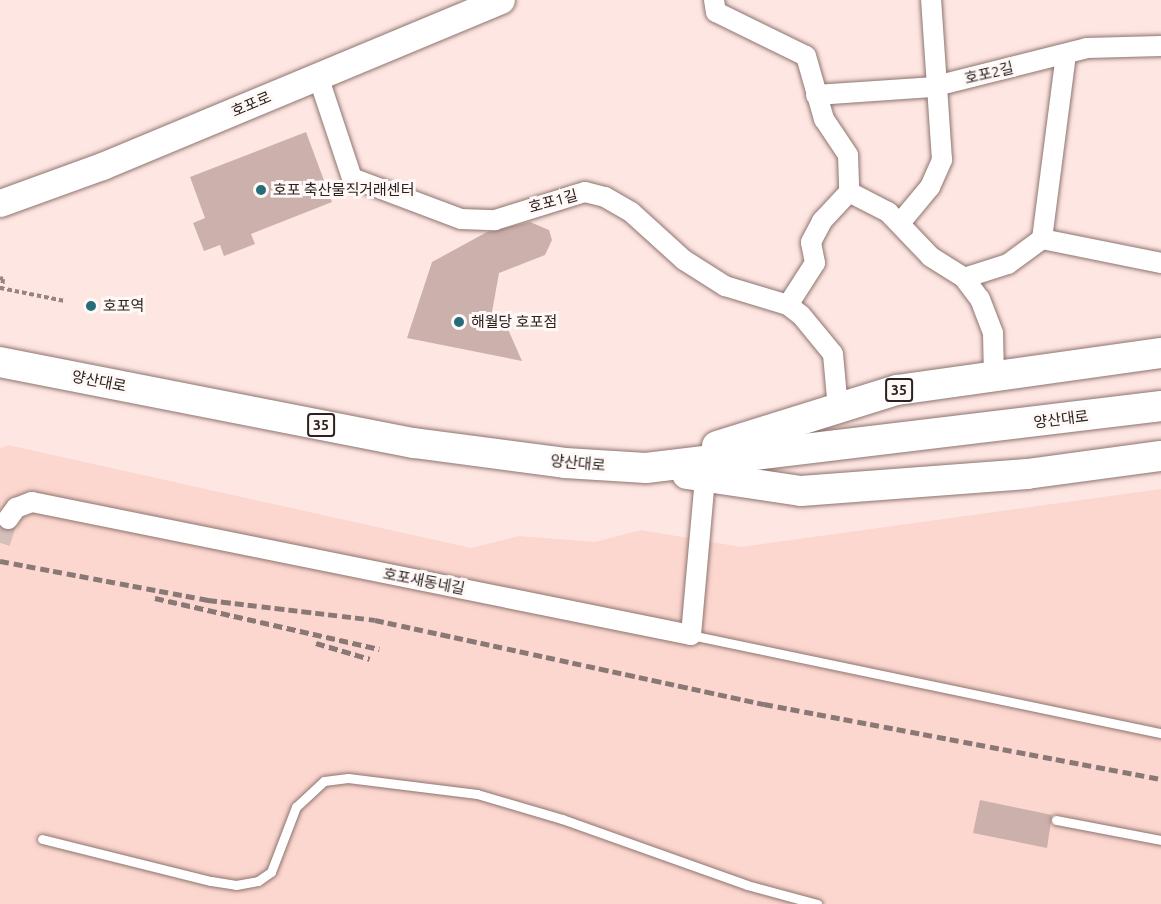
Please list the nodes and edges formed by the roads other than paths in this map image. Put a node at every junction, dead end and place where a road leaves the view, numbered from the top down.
1 (501, 0) edge
2 (714, 0) edge
3 (931, 0) edge
4 (1161, 46) edge
5 (1066, 55) junction
6 (318, 76) junction
7 (936, 86) junction
8 (816, 95) junction
9 (849, 192) junction
10 (0, 203) edge
11 (900, 223) junction
12 (1042, 239) junction
13 (1161, 263) edge
14 (964, 278) junction
15 (788, 305) junction
16 (1161, 353) edge
17 (0, 362) edge
18 (994, 377) junction
19 (1161, 406) edge
20 (838, 409) junction
21 (1161, 456) edge
22 (646, 468) junction
23 (705, 477) junction
24 (8, 519) tunnel mouth
25 (691, 635) junction
26 (1161, 733) edge
27 (1056, 820) dead end
28 (42, 839) dead end
29 (1161, 840) edge
30 (817, 904) edge

1 - 6 main road, 호포로
2 - 8 street
3 - 7 street
4 - 5 street, 호포2길
5 - 7 street, 호포2길
5 - 12 street
6 - 10 main road, 호포로
6 - 15 street, 호포1길
7 - 8 street, 호포2길
7 - 11 street
8 - 9 street
9 - 11 street
9 - 15 street
11 - 14 street
12 - 13 street
12 - 14 street
14 - 18 street
15 - 20 street, 호포1길
16 - 18 main road, 35
17 - 22 main road, 양산대로 / 35
18 - 20 main road, 35
19 - 22 main road, 양산대로 / 35
20 - 22 main road, 35
21 - 23 main road, 35
22 - 23 main road, 35
23 - 25 street
24 - 25 street, 호포새동네길
25 - 26 lane
27 - 29 lane
28 - 30 lane

